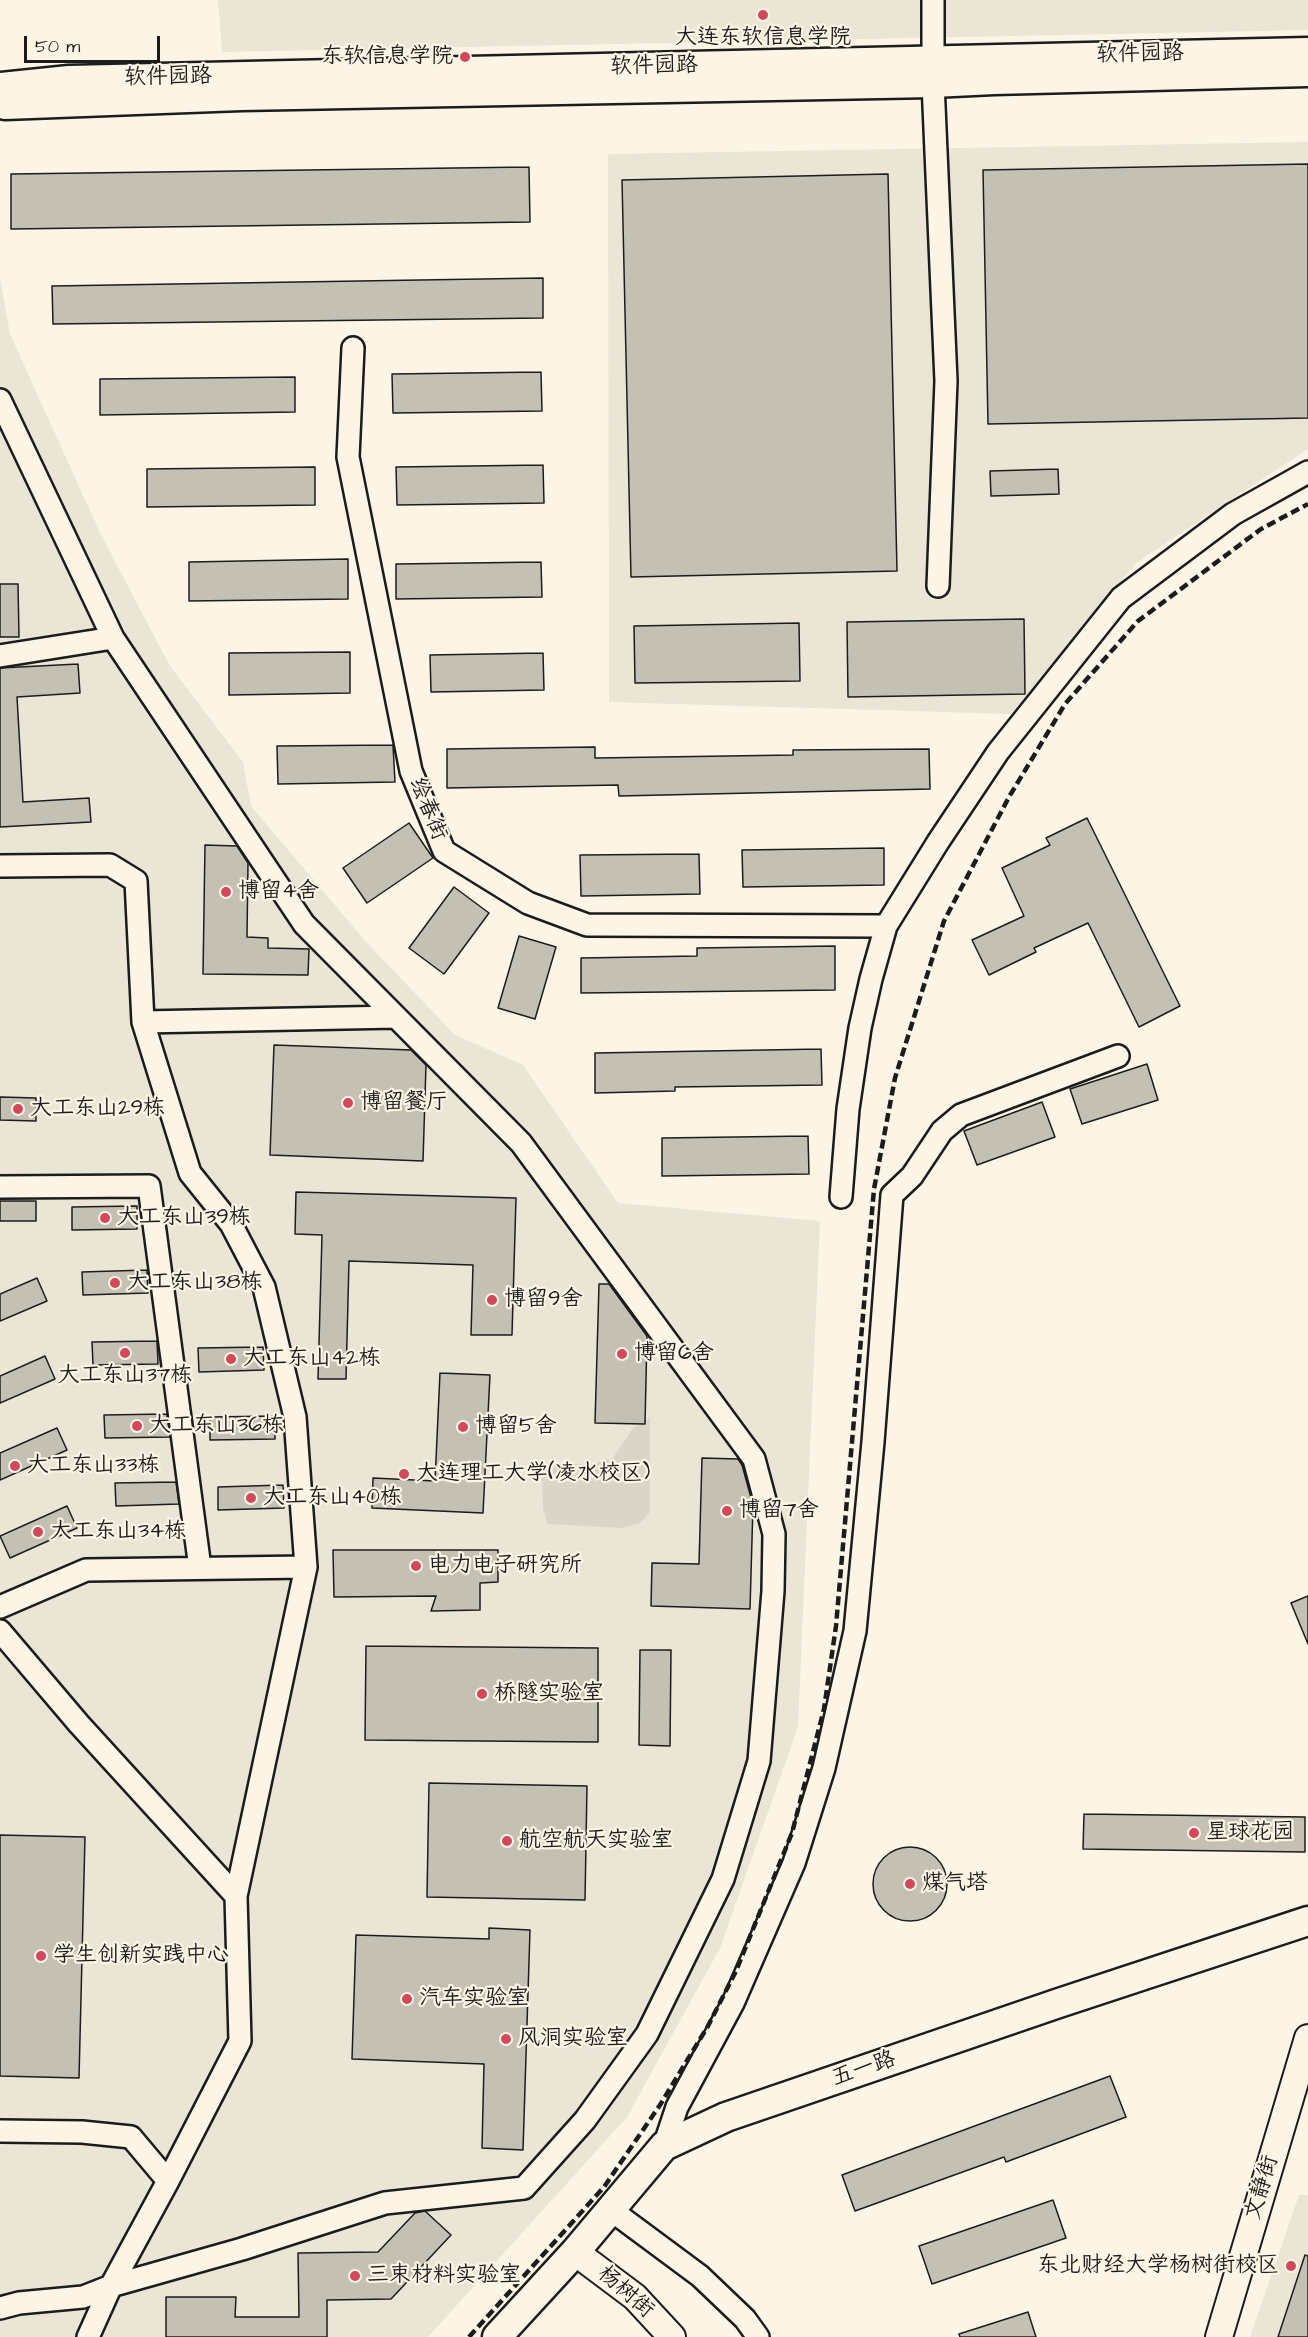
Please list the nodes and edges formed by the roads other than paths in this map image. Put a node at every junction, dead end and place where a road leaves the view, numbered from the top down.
1 (933, 0) edge
2 (1308, 52) edge
3 (933, 72) junction
4 (1308, 72) edge
5 (0, 87) edge
6 (0, 106) edge
7 (352, 348) dead end
8 (0, 400) edge
9 (1308, 472) edge
10 (938, 586) dead end
11 (113, 638) junction
12 (0, 656) edge
13 (0, 866) edge
14 (886, 926) junction
15 (396, 1017) junction
16 (143, 1022) junction
17 (1118, 1056) dead end
18 (0, 1187) edge
19 (842, 1197) dead end
20 (306, 1567) junction
21 (200, 1568) junction
22 (0, 1606) edge
23 (0, 1631) edge
24 (236, 1896) junction
25 (1308, 1921) edge
26 (1308, 2038) edge
27 (0, 2131) edge
28 (664, 2146) junction
29 (168, 2181) junction
30 (611, 2210) junction
31 (575, 2252) junction
32 (111, 2286) junction
33 (0, 2308) edge
34 (88, 2337) edge
35 (497, 2337) edge
36 (672, 2337) edge
37 (758, 2337) edge
38 (1219, 2337) edge

1 - 3 street
2 - 3 main road, 软件园路
3 - 4 main road, 软件园路
3 - 5 main road, 软件园路
3 - 6 main road, 软件园路
3 - 10 street
7 - 14 street, 绘春街
8 - 11 street
9 - 14 street
11 - 12 street
11 - 15 street
13 - 16 street
14 - 19 street
15 - 16 street
15 - 32 street
16 - 20 street
17 - 28 street
18 - 21 street
20 - 21 street
20 - 24 street
21 - 22 street
23 - 24 street
24 - 29 street
25 - 28 main road, 五一路
26 - 38 street, 文静街
27 - 29 street
28 - 30 main road, 五一路
29 - 32 street
30 - 31 main road, 五一路
30 - 37 street
31 - 35 main road, 五一路
31 - 36 street, 杨树街
32 - 33 street
32 - 34 street

